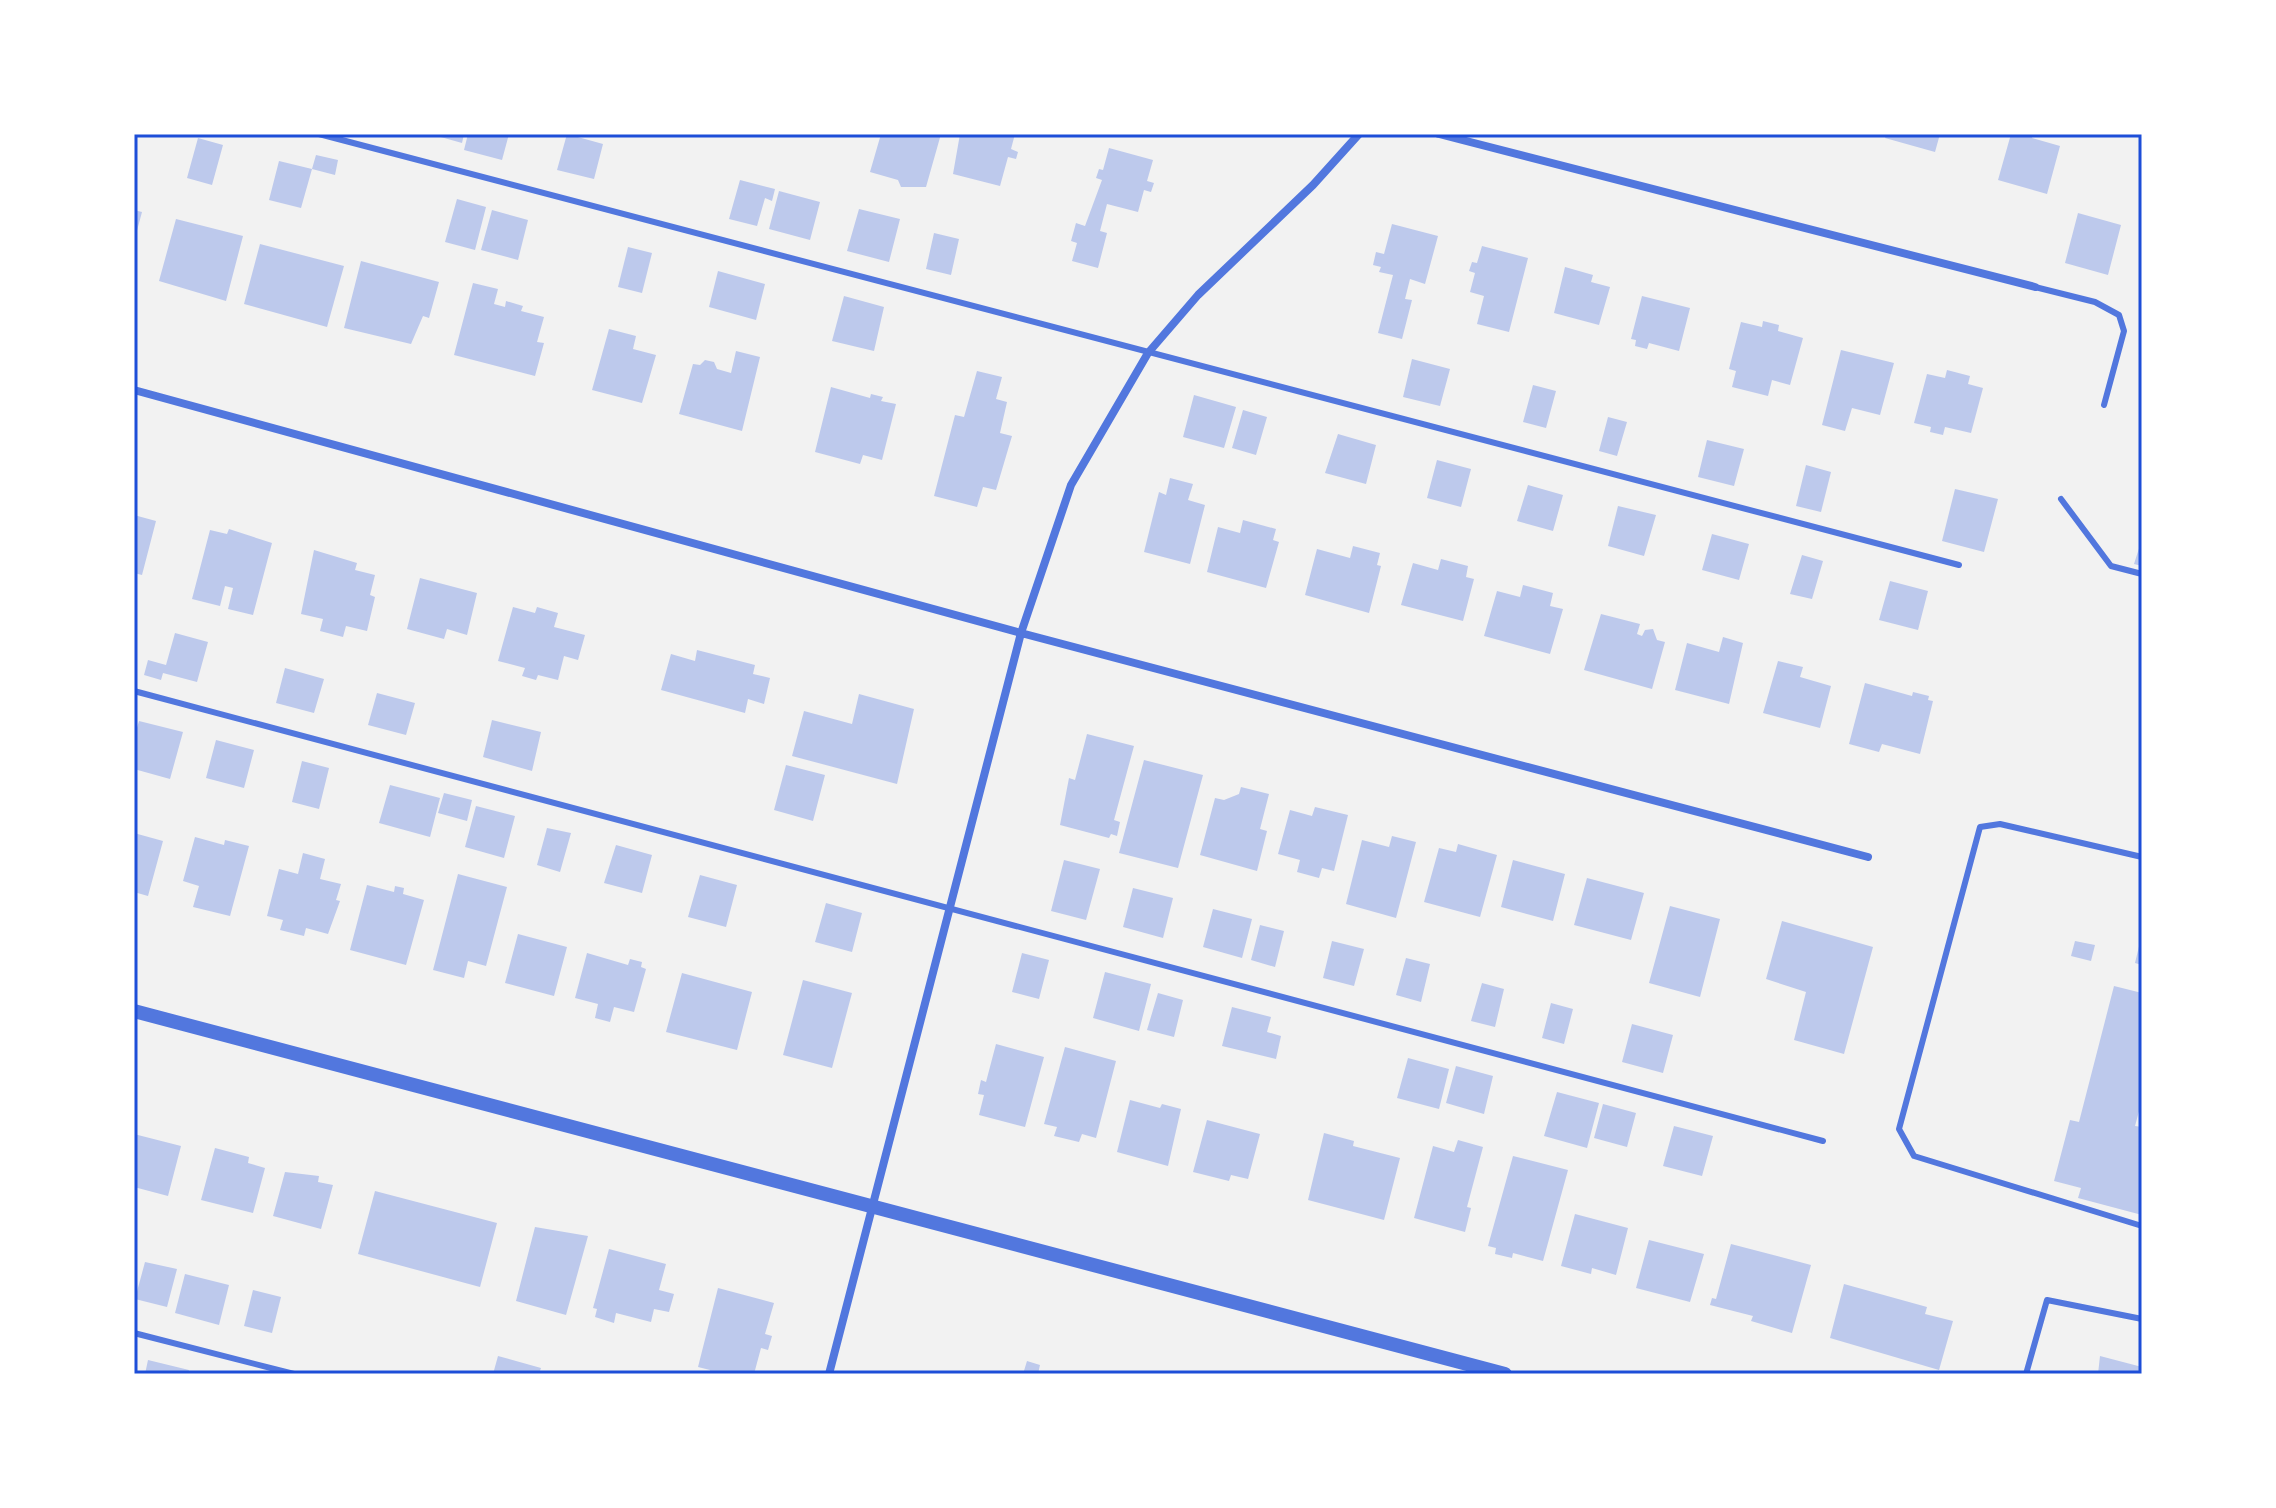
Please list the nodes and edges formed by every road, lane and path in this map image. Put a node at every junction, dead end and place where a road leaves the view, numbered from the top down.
1 (319, 134) edge
2 (1359, 134) edge
3 (1439, 134) edge
4 (2035, 287) joint
5 (1148, 353) junction
6 (134, 390) edge
7 (2104, 405) dead end
8 (2061, 499) dead end
9 (1959, 565) dead end
10 (2142, 574) edge
11 (1021, 633) junction
12 (134, 691) edge
13 (1868, 857) dead end
14 (2142, 857) edge
15 (948, 905) junction
16 (134, 1011) edge
17 (1823, 1141) dead end
18 (871, 1208) junction
19 (2142, 1226) edge
20 (2142, 1319) edge
21 (134, 1333) edge
22 (294, 1374) edge
23 (829, 1374) edge
24 (1505, 1374) edge
25 (2026, 1374) edge

1 - 5 lane
2 - 5 street
3 - 4 street
4 - 7 lane
5 - 9 lane
5 - 11 street
6 - 11 street
8 - 10 lane
11 - 13 street
11 - 15 street
12 - 15 lane
14 - 19 lane
15 - 17 lane
15 - 18 street
16 - 18 street
18 - 23 street
18 - 24 street
20 - 25 lane
21 - 22 lane

